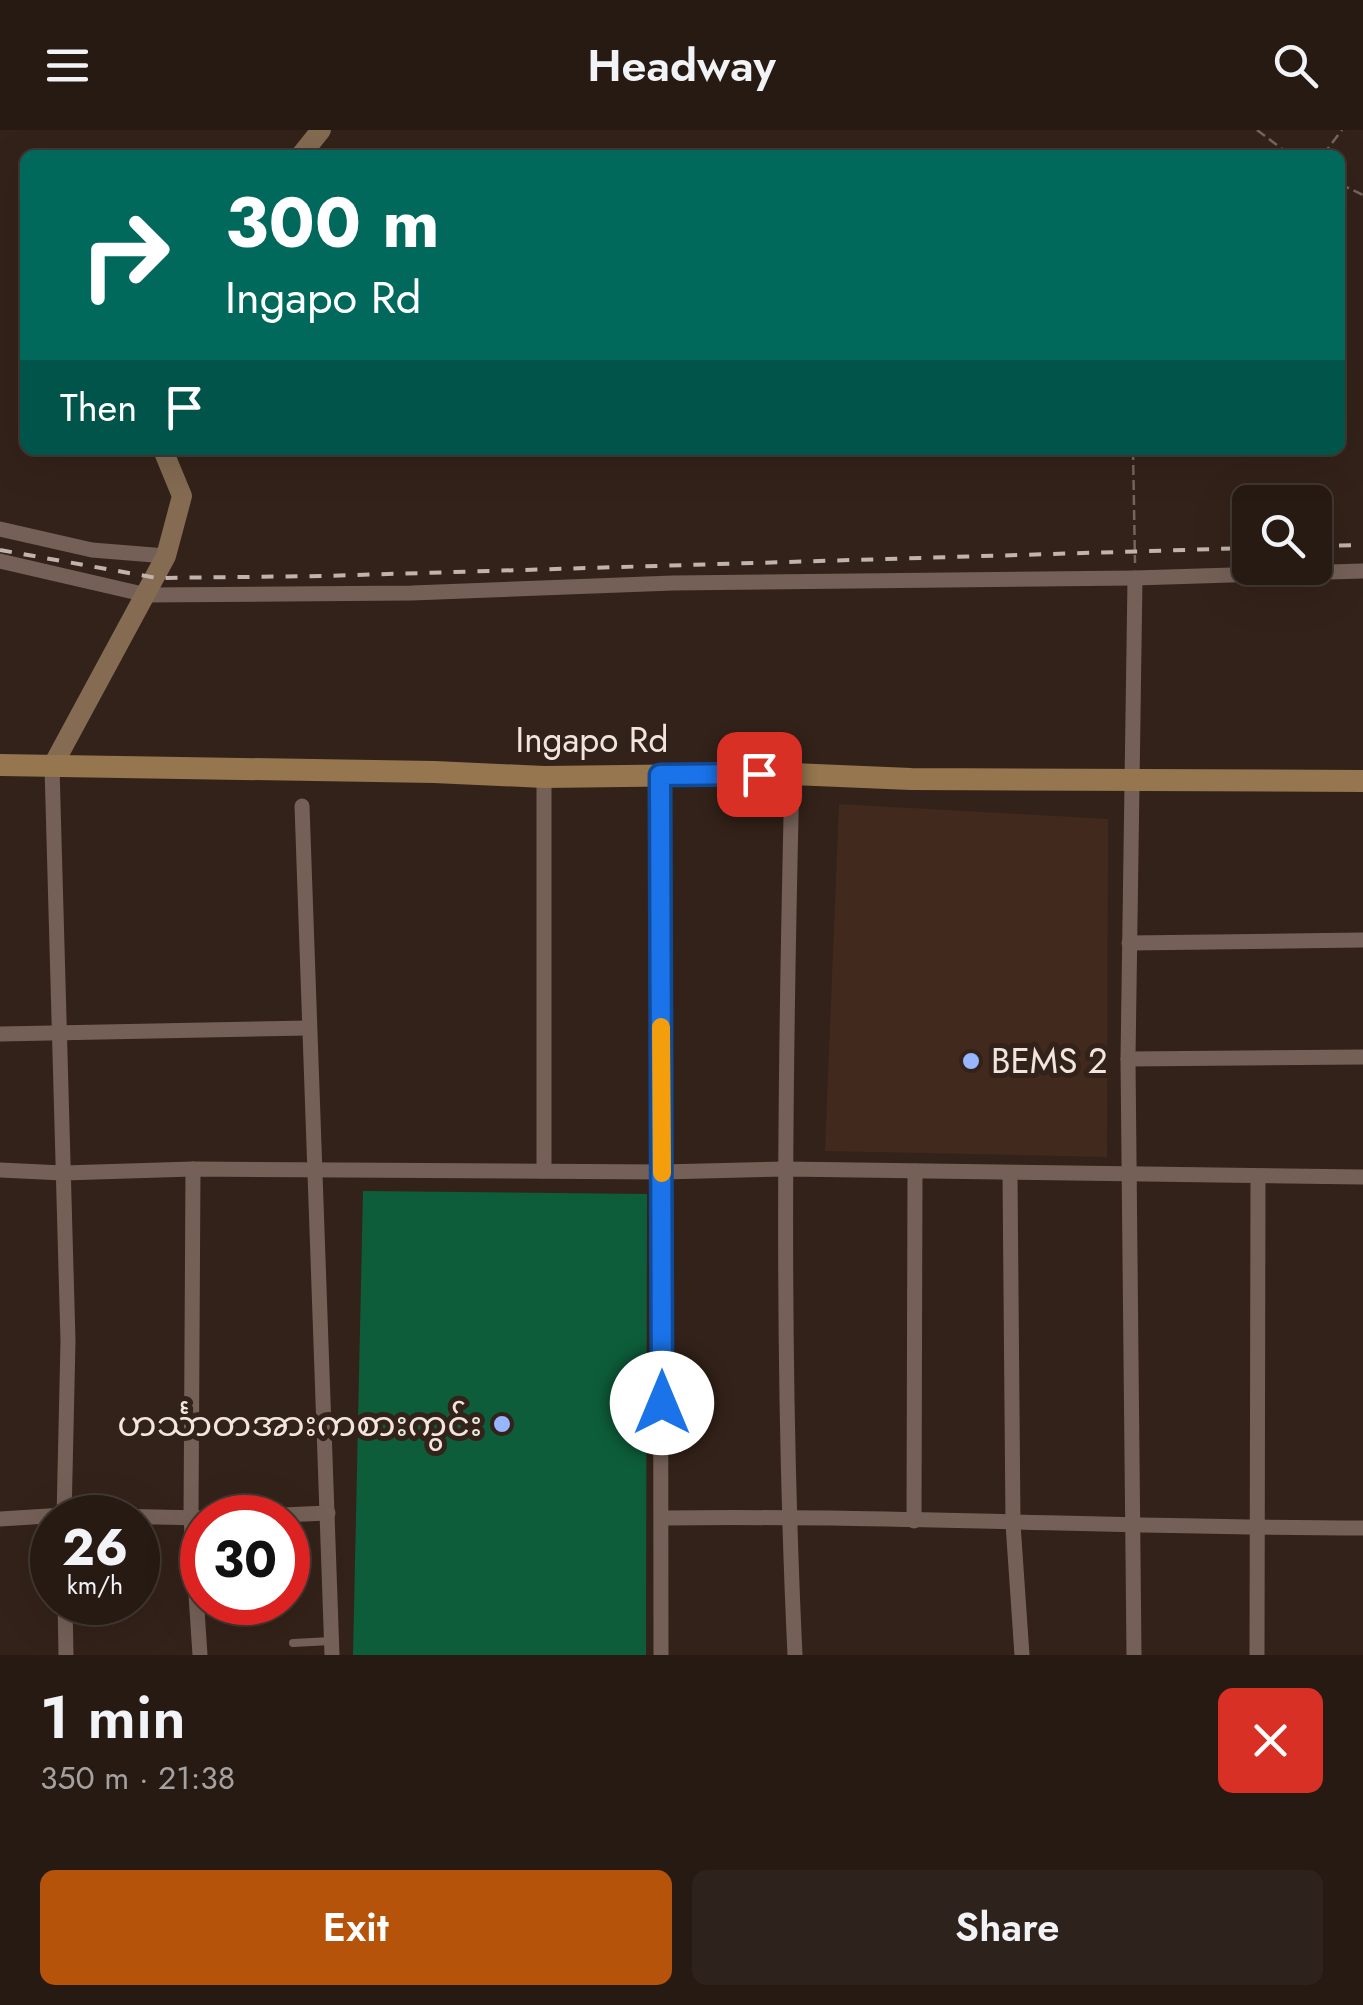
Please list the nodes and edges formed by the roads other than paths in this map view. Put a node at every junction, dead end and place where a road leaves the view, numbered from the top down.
1 (320, 130) edge
2 (305, 150) edge
3 (168, 455) edge
4 (0, 530) edge
5 (166, 556) junction
6 (0, 561) edge
7 (1363, 571) edge
8 (1135, 578) junction
9 (147, 595) junction
10 (0, 765) edge
11 (52, 767) junction
12 (792, 774) junction
13 (660, 775) junction
14 (544, 777) junction
15 (1131, 779) junction
16 (1363, 781) edge
17 (302, 806) dead end
18 (1363, 940) edge
19 (1129, 943) junction
20 (308, 1028) junction
21 (0, 1034) edge
22 (60, 1036) junction
23 (1363, 1057) edge
24 (1128, 1059) junction
25 (316, 1168) junction
26 (193, 1169) junction
27 (786, 1169) junction
28 (0, 1170) edge
29 (544, 1171) junction
30 (915, 1171) junction
31 (662, 1172) junction
32 (63, 1173) junction
33 (1010, 1174) junction
34 (1130, 1174) junction
35 (1363, 1177) edge
36 (1258, 1178) junction
37 (64, 1495) edge
38 (197, 1495) edge
39 (328, 1512) junction
40 (310, 1513) edge
41 (788, 1516) junction
42 (30, 1518) edge
43 (662, 1518) junction
44 (0, 1519) edge
45 (914, 1521) junction
46 (1014, 1524) junction
47 (1133, 1525) junction
48 (1256, 1528) junction
49 (1363, 1529) edge
50 (65, 1625) edge
51 (199, 1625) edge
52 (294, 1643) dead end
53 (331, 1648) edge
54 (66, 1655) edge
55 (200, 1655) edge
56 (661, 1655) edge
57 (796, 1655) edge
58 (1022, 1655) edge
59 (1134, 1655) edge
60 (1257, 1655) edge

1 - 2 main road
3 - 5 main road
4 - 5 street
5 - 9 main road
6 - 9 street
7 - 8 street
8 - 9 street
8 - 15 street
9 - 11 main road
10 - 11 main road, Ingapo Rd
11 - 14 main road, Ingapo Rd
11 - 22 street
12 - 13 main road, Ingapo Rd
12 - 15 main road, Ingapo Rd
12 - 27 street
13 - 14 main road, Ingapo Rd
13 - 31 street
14 - 29 street
15 - 16 main road, Ingapo Rd
15 - 19 street
17 - 20 street
18 - 19 street
19 - 24 street
20 - 22 street
20 - 25 street
21 - 22 street
22 - 32 street
23 - 24 street
24 - 34 street
25 - 26 street
25 - 29 street
25 - 39 street
26 - 32 street
26 - 38 street
27 - 30 street
27 - 31 street
27 - 41 street
28 - 32 street
29 - 31 street
30 - 33 street
30 - 45 street
31 - 43 street
32 - 37 street
33 - 34 street
33 - 46 street
34 - 36 street
34 - 47 street
35 - 36 street
36 - 48 street
39 - 40 street
39 - 53 street
41 - 43 street
41 - 45 street
41 - 57 street
42 - 44 street
43 - 56 street
45 - 46 street
46 - 47 street
46 - 58 street
47 - 48 street
47 - 59 street
48 - 49 street
48 - 60 street
50 - 54 street
51 - 55 street
52 - 53 lane

